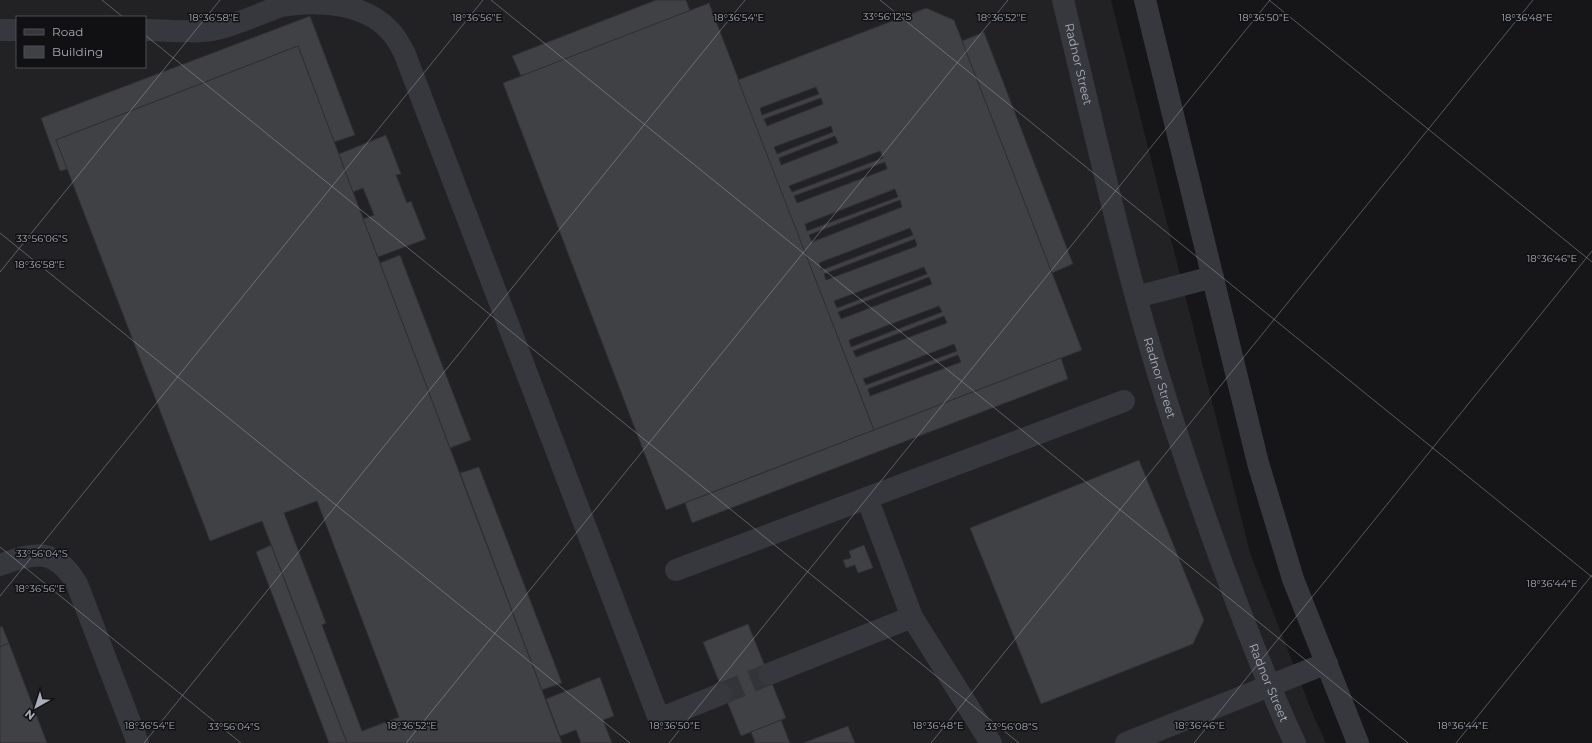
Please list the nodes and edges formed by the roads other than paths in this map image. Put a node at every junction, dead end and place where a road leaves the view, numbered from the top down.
1 (1063, 0) edge
2 (1145, 0) edge
3 (0, 30) edge
4 (16, 30) edge
5 (146, 30) edge
6 (1213, 278) junction
7 (1136, 297) junction
8 (1124, 401) dead end
9 (867, 498) junction
10 (0, 565) edge
11 (676, 570) dead end
12 (912, 617) junction
13 (1327, 663) junction
14 (769, 674) tunnel mouth
15 (1268, 685) junction
16 (720, 694) tunnel mouth
17 (138, 743) edge
18 (991, 743) edge
19 (1126, 743) edge
20 (1295, 743) edge
21 (1358, 743) edge

1 - 7 street, Radnor Street
2 - 6 street
3 - 4 street
5 - 16 street
6 - 7 street
6 - 13 street
7 - 15 street, Radnor Street
8 - 9 street
9 - 11 street
9 - 12 street
10 - 17 street
12 - 14 street
12 - 18 street
13 - 15 street
13 - 21 street
15 - 19 street
15 - 20 street, Radnor Street

